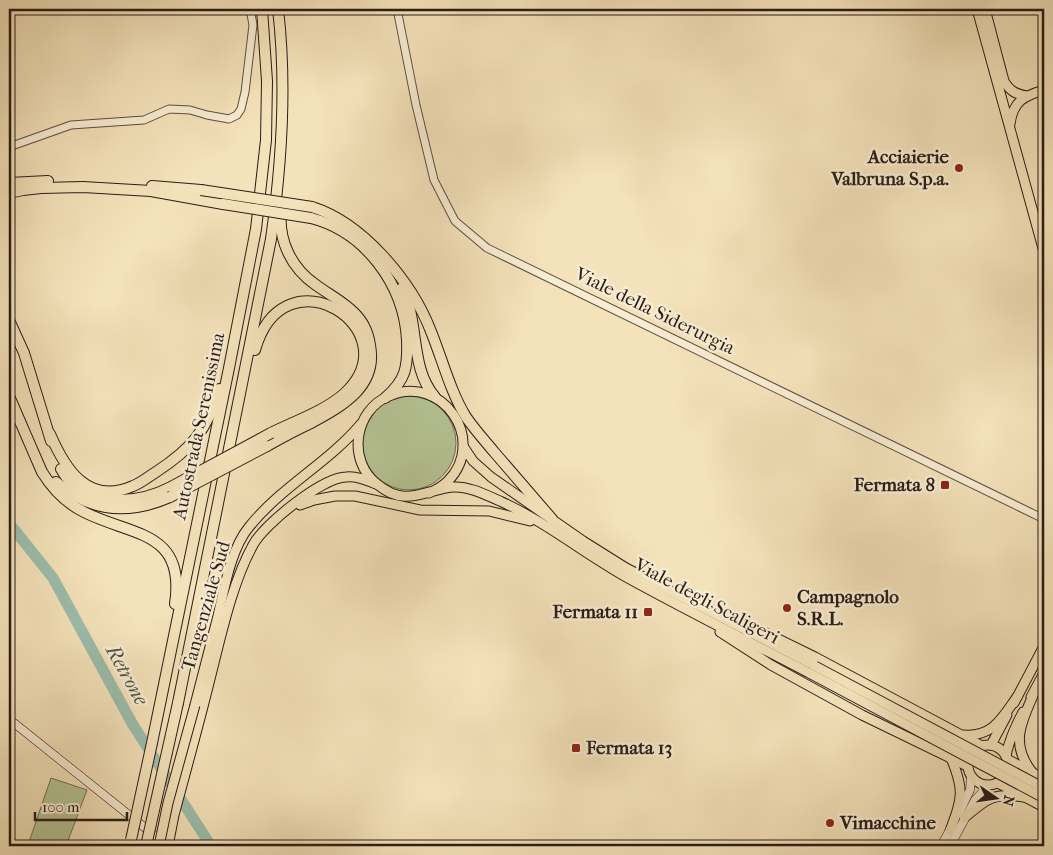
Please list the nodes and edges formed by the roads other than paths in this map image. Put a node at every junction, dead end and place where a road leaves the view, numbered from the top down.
1 (250, 9) edge
2 (262, 9) edge
3 (278, 9) edge
4 (397, 9) edge
5 (977, 9) edge
6 (985, 9) edge
7 (283, 57) junction
8 (1044, 90) edge
9 (1027, 96) junction
10 (1010, 126) junction
11 (9, 147) edge
12 (9, 183) edge
13 (9, 194) edge
14 (311, 212) junction
15 (254, 242) junction
16 (1044, 252) edge
17 (388, 263) junction
18 (9, 320) edge
19 (9, 396) edge
20 (435, 397) junction
21 (385, 398) junction
22 (362, 422) junction
23 (50, 434) junction
24 (463, 446) junction
25 (36, 459) junction
26 (376, 484) junction
27 (171, 492) junction
28 (429, 493) junction
29 (288, 509) junction
30 (1044, 519) edge
31 (550, 524) junction
32 (213, 534) junction
33 (659, 584) junction
34 (673, 602) junction
35 (1044, 646) edge
36 (813, 670) junction
37 (1044, 673) edge
38 (1035, 691) junction
39 (1017, 697) junction
40 (199, 706) junction
41 (9, 719) edge
42 (963, 734) junction
43 (152, 743) junction
44 (986, 745) junction
45 (952, 758) junction
46 (1007, 758) junction
47 (967, 766) junction
48 (1032, 772) junction
49 (971, 778) junction
50 (1044, 779) edge
51 (998, 783) junction
52 (988, 786) junction
53 (1044, 788) edge
54 (1024, 797) junction
55 (1044, 798) edge
56 (1044, 808) edge
57 (964, 818) junction
58 (950, 831) junction
59 (130, 843) edge
60 (146, 846) edge
61 (158, 846) edge
62 (168, 846) edge
63 (940, 846) edge
64 (950, 846) edge

1 - 11 street
2 - 15 highway, Autostrada Serenissima
3 - 7 highway, Autostrada Serenissima
4 - 30 street, Viale della Siderurgia
5 - 10 main road
6 - 9 main road
7 - 27 highway, bridge
7 - 32 highway, Autostrada Serenissima
8 - 9 main road
9 - 10 main road
10 - 16 main road
12 - 14 highway, bridge
13 - 14 highway, bridge
14 - 17 highway
14 - 21 highway
15 - 23 highway
15 - 43 highway, Autostrada Serenissima
17 - 20 highway
17 - 31 highway
18 - 23 highway
19 - 25 highway
20 - 21 main road, Viale degli Scaligeri
20 - 24 main road, Viale degli Scaligeri
21 - 22 main road, Viale degli Scaligeri
22 - 26 main road
22 - 40 main road, Tangenziale Sud
23 - 27 highway
24 - 28 main road, Viale degli Scaligeri
24 - 31 main road, Viale degli Scaligeri
25 - 27 highway
25 - 43 highway
26 - 28 main road, Viale degli Scaligeri
26 - 29 main road, Tangenziale Sud
27 - 32 highway, bridge
28 - 31 main road, Viale degli Scaligeri
29 - 31 main road
29 - 40 main road, Tangenziale Sud
31 - 33 main road, Viale degli Scaligeri
31 - 34 main road, Viale degli Scaligeri
32 - 60 highway, Autostrada Serenissima, bridge
33 - 36 main road, Viale degli Scaligeri
33 - 42 main road
34 - 36 main road, Viale degli Scaligeri
34 - 45 main road
35 - 39 main road
36 - 53 main road, Viale degli Scaligeri, bridge
36 - 55 main road, Viale degli Scaligeri, bridge
37 - 38 main road
38 - 46 main road
38 - 48 main road
39 - 42 main road
39 - 44 main road
40 - 61 main road, Tangenziale Sud, bridge
40 - 62 main road, Tangenziale Sud
41 - 62 main road
42 - 44 main road
43 - 59 highway, Autostrada Serenissima, bridge
44 - 46 main road
44 - 47 main road
45 - 47 main road
45 - 58 main road
46 - 48 main road
46 - 51 main road
47 - 49 main road
48 - 50 main road
49 - 52 main road
49 - 58 main road
51 - 52 main road
51 - 54 main road
52 - 57 main road
54 - 56 main road
54 - 57 main road
57 - 64 main road
58 - 63 main road

